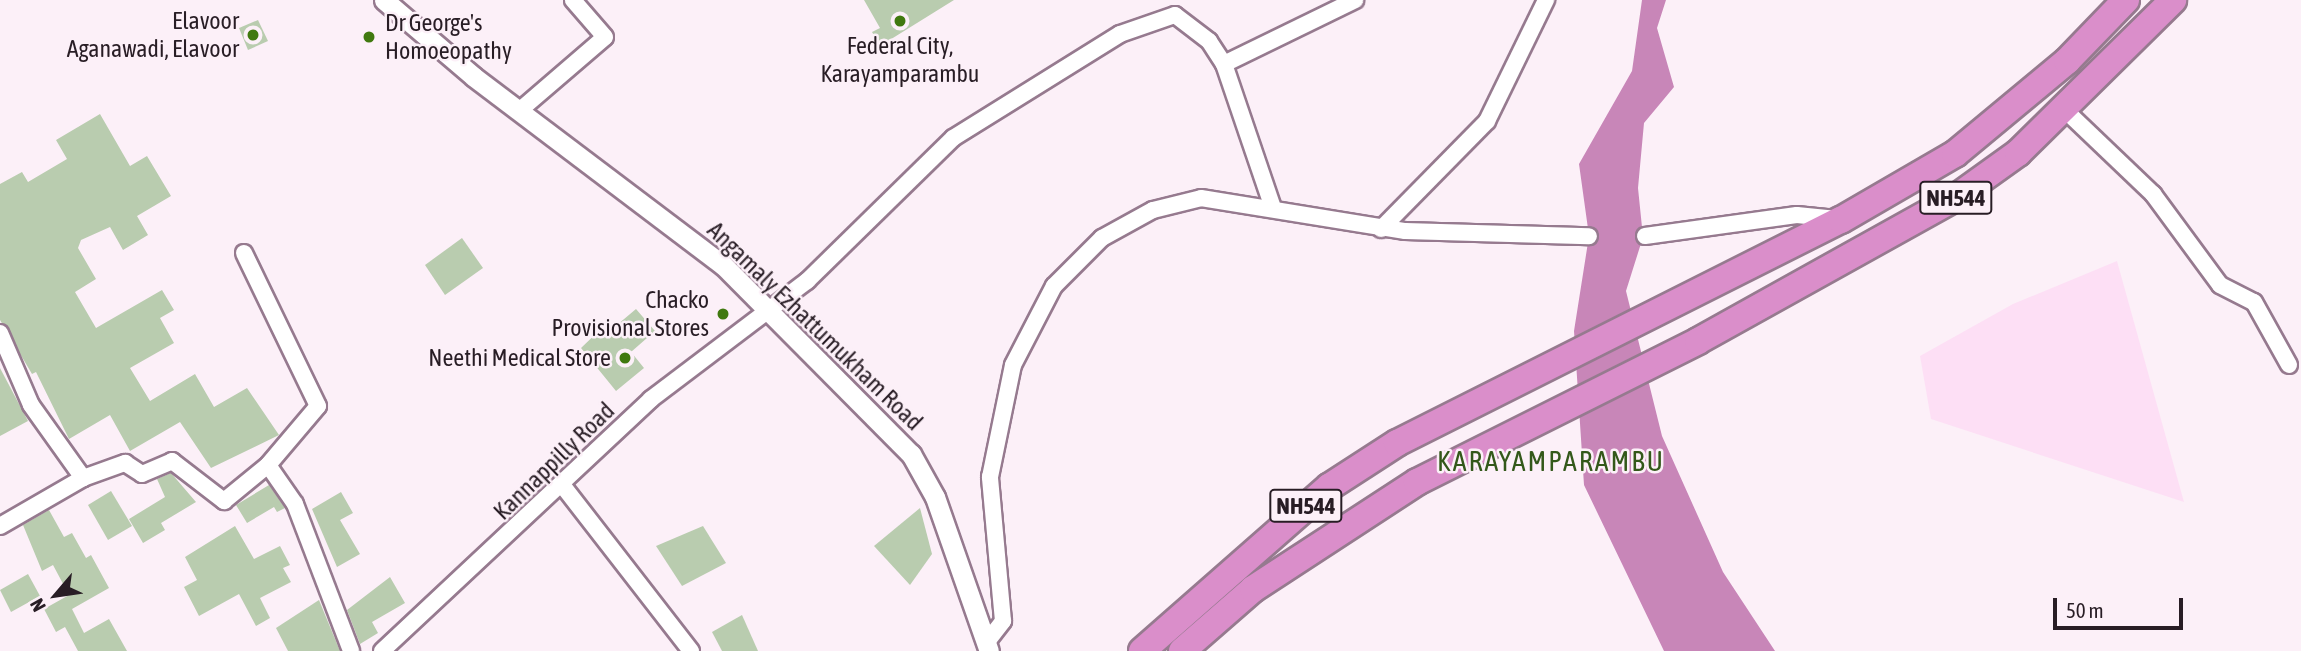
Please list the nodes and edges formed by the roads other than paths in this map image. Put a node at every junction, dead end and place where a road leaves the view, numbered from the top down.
1 (384, 0) edge
2 (573, 0) edge
3 (1355, 0) edge
4 (1546, 0) edge
5 (2126, 0) edge
6 (2173, 0) edge
7 (1173, 7) edge
8 (1224, 64) junction
9 (2065, 110) junction
10 (519, 111) junction
11 (1272, 205) junction
12 (1841, 219) junction
13 (1381, 229) junction
14 (1589, 236) dead end
15 (1645, 236) dead end
16 (244, 253) dead end
17 (766, 314) junction
18 (0, 333) edge
19 (2289, 365) dead end
20 (268, 465) junction
21 (83, 478) junction
22 (563, 486) junction
23 (0, 526) edge
24 (987, 647) edge
25 (351, 651) edge
26 (382, 651) edge
27 (691, 651) edge
28 (1142, 651) edge
29 (1182, 651) edge

1 - 10 street, Angamaly Ezhattumukham Road
2 - 10 street
3 - 8 street
4 - 13 street
5 - 12 highway, NH544
6 - 9 highway, NH544
7 - 8 street
7 - 17 street, Kannappilly Road
8 - 11 street
9 - 19 street
9 - 29 highway, NH544
10 - 17 street, Angamaly Ezhattumukham Road
11 - 13 street
11 - 24 street
12 - 15 street
12 - 28 highway, NH544
13 - 14 street
16 - 20 street
17 - 22 street, Kannappilly Road
17 - 24 street, Angamaly Ezhattumukham Road
18 - 21 street
20 - 21 street
20 - 25 street
21 - 23 street
22 - 26 street, Kannappilly Road
22 - 27 street

